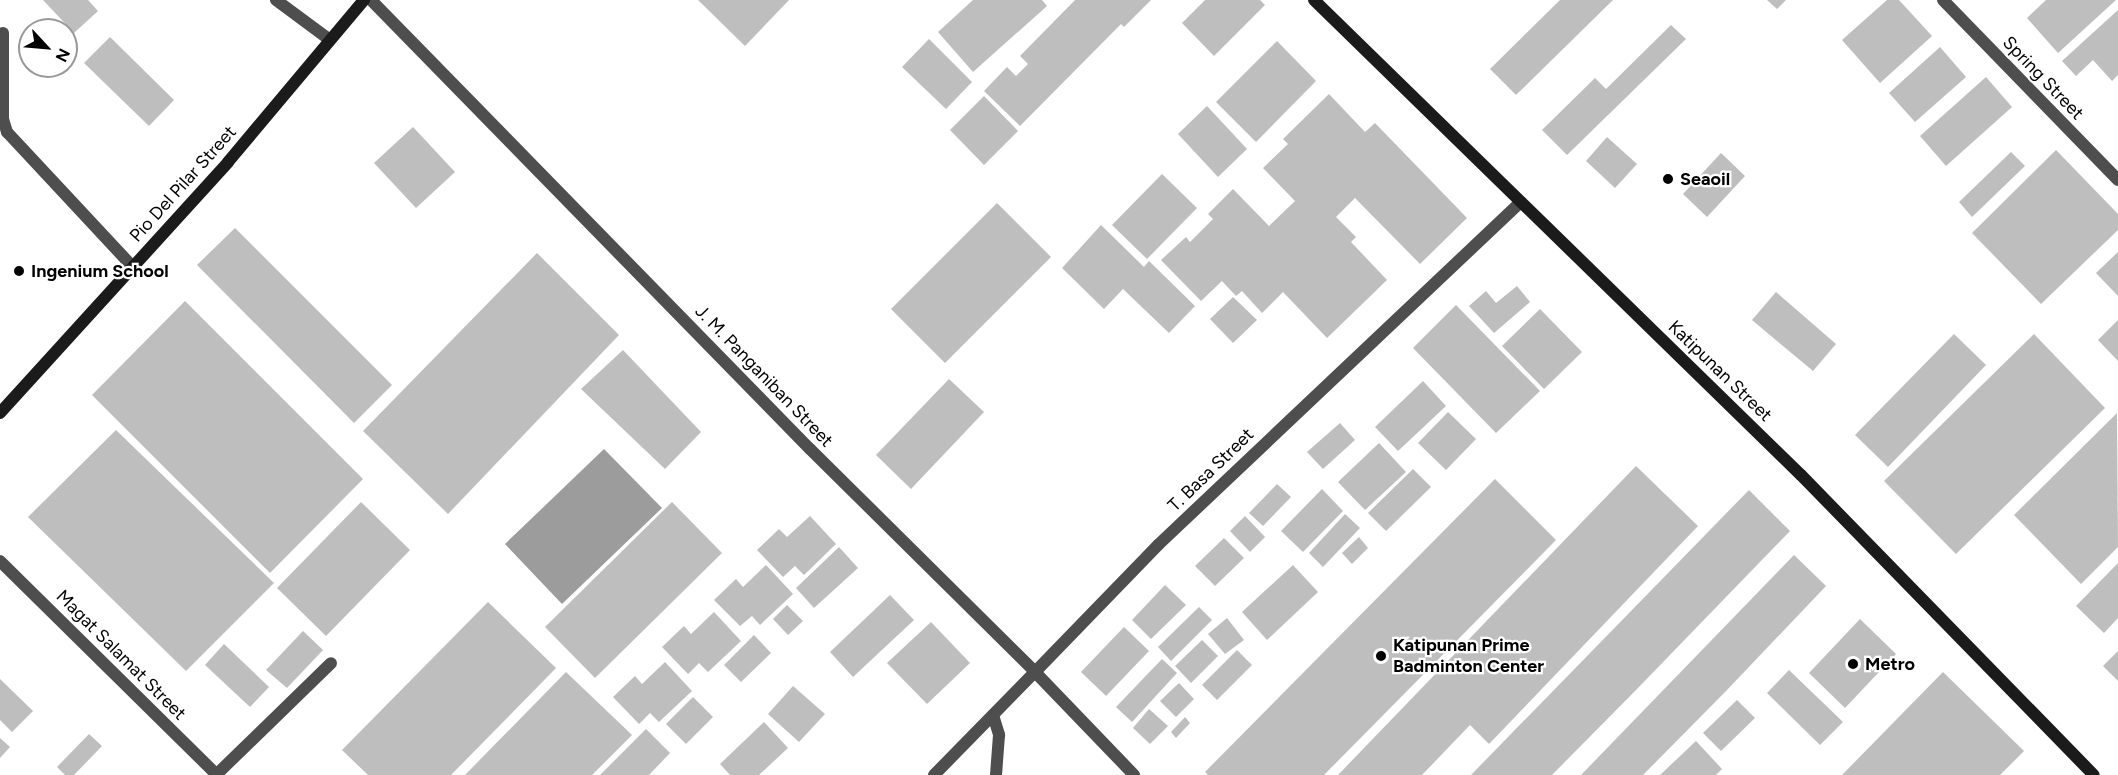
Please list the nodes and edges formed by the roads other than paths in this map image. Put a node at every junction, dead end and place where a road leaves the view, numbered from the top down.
1 (276, 0) edge
2 (364, 0) edge
3 (371, 0) edge
4 (1314, 0) edge
5 (1943, 0) edge
6 (3, 33) dead end
7 (330, 40) junction
8 (2118, 180) edge
9 (1521, 202) junction
10 (132, 267) junction
11 (0, 413) edge
12 (0, 561) edge
13 (331, 663) dead end
14 (1035, 672) junction
15 (993, 715) junction
16 (217, 775) edge
17 (934, 775) edge
18 (996, 775) edge
19 (1134, 775) edge
20 (2094, 775) edge

1 - 7 street
2 - 7 street, Pio Del Pilar Street
3 - 14 street, J. M. Panganiban Street
4 - 9 street, Katipunan Street
5 - 8 street, Spring Street
6 - 10 street
7 - 10 street, Pio Del Pilar Street
9 - 14 street, T. Basa Street
9 - 20 street, Katipunan Street
10 - 11 street, Pio Del Pilar Street
12 - 16 street, Magat Salamat Street
13 - 16 street
14 - 15 street, T. Basa Street
14 - 19 street, J. M. Panganiban Street
15 - 17 street, T. Basa Street
15 - 18 street

